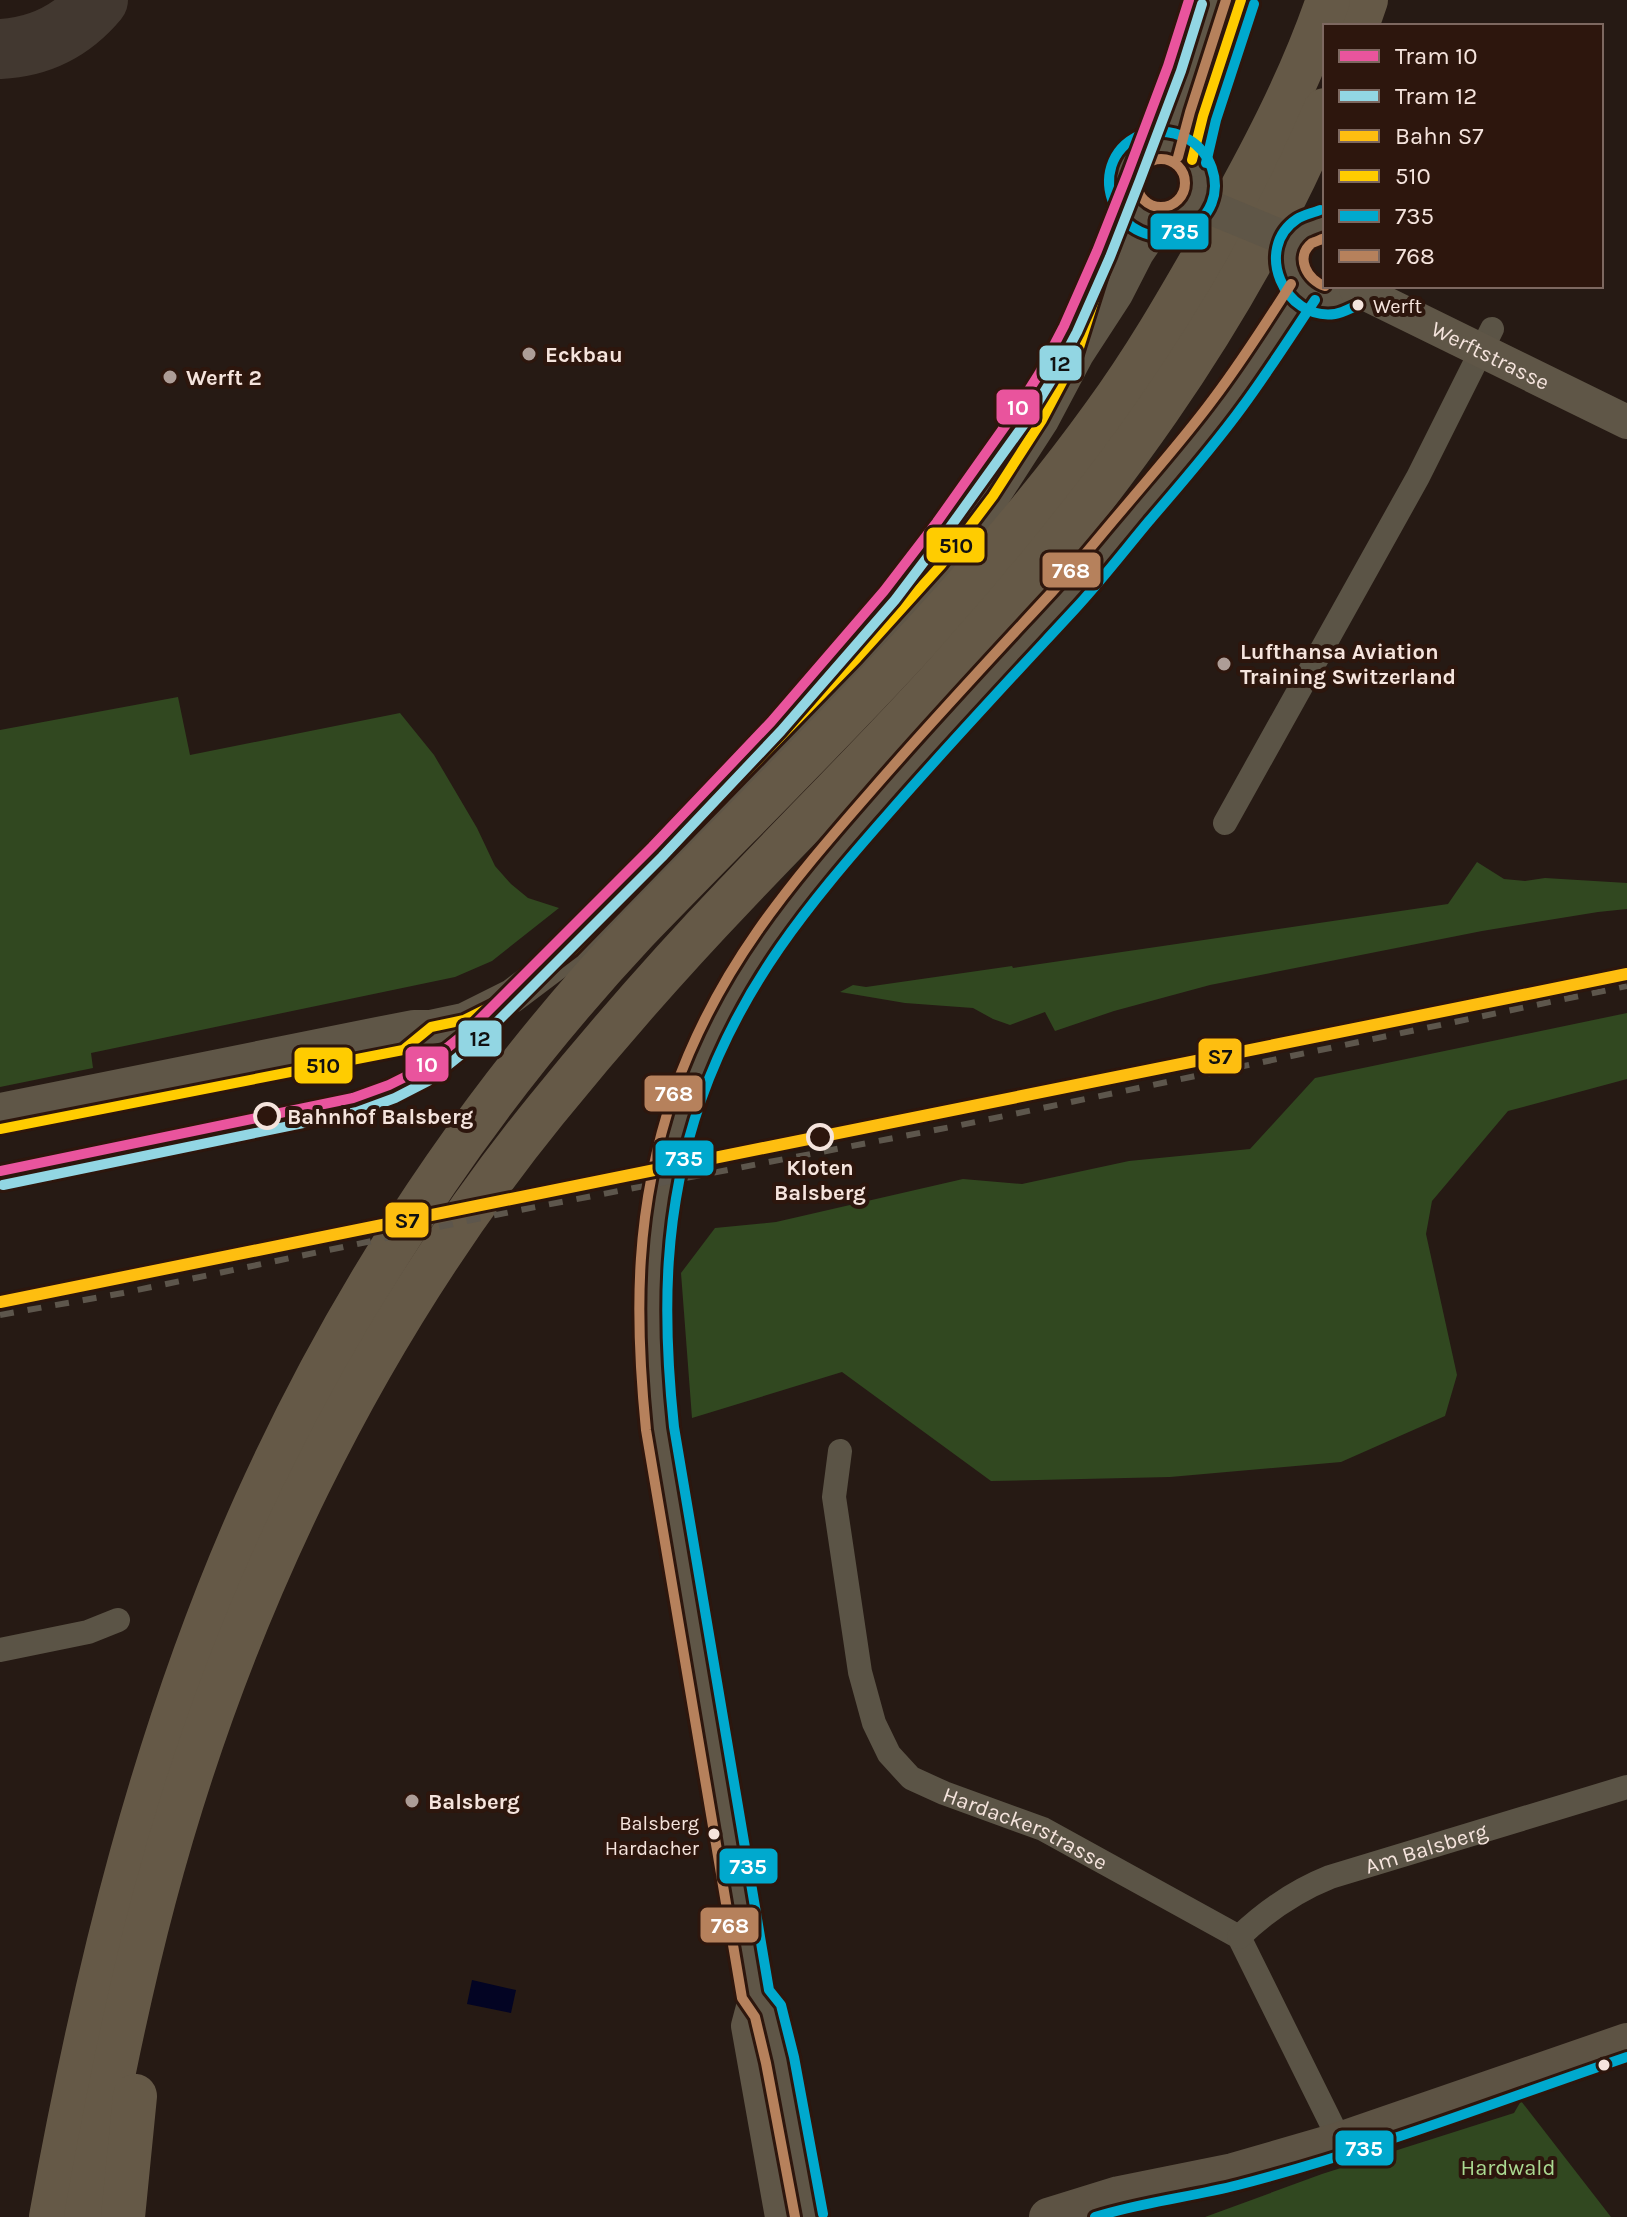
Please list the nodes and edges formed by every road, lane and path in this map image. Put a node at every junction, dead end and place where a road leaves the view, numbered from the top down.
1 (1214, 0) edge
2 (1241, 0) edge
3 (1312, 0) edge
4 (1328, 0) edge
5 (1366, 0) edge
6 (1358, 24) edge
7 (1323, 114) edge
8 (1155, 145) junction
9 (1192, 160) junction
10 (1126, 199) junction
11 (1199, 202) junction
12 (1158, 222) junction
13 (1323, 223) edge
14 (1294, 242) junction
15 (1191, 278) junction
16 (1357, 288) edge
17 (1407, 288) edge
18 (1303, 292) junction
19 (1487, 339) junction
20 (1077, 354) junction
21 (1627, 397) edge
22 (1627, 422) edge
23 (1225, 823) dead end
24 (431, 1027) junction
25 (0, 1110) edge
26 (0, 1129) edge
27 (840, 1451) dead end
28 (118, 1620) dead end
29 (0, 1650) edge
30 (1627, 1787) edge
31 (154, 1898) junction
32 (1239, 1937) junction
33 (756, 1996) junction
34 (1627, 2042) edge
35 (1340, 2141) junction
36 (60, 2166) junction
37 (1233, 2172) junction
38 (38, 2217) edge
39 (51, 2217) edge
40 (86, 2217) edge
41 (123, 2217) edge
42 (782, 2217) edge
43 (809, 2217) edge
44 (1048, 2217) edge
45 (1138, 2217) edge

1 - 8 main road
2 - 9 main road
3 - 15 highway
4 - 15 highway
5 - 6 highway
7 - 31 highway
8 - 9 main road
8 - 10 main road
9 - 11 main road
10 - 12 main road
10 - 20 main road
11 - 12 main road
11 - 14 main road, bridge
12 - 20 main road
13 - 14 main road
14 - 18 main road
15 - 36 highway
16 - 18 main road
16 - 19 main road, Werftstrasse
17 - 19 main road, Werftstrasse
18 - 33 main road
19 - 21 main road, Werftstrasse
19 - 22 main road, Werftstrasse
19 - 23 street
20 - 24 main road
24 - 25 main road
24 - 26 main road
27 - 32 street, Hardackerstrasse
28 - 29 street
30 - 32 street, Am Balsberg
31 - 40 highway
31 - 41 highway
32 - 35 street
33 - 42 main road
33 - 43 main road
34 - 35 main road
35 - 37 main road
36 - 38 highway
36 - 39 highway
37 - 44 main road
37 - 45 main road

